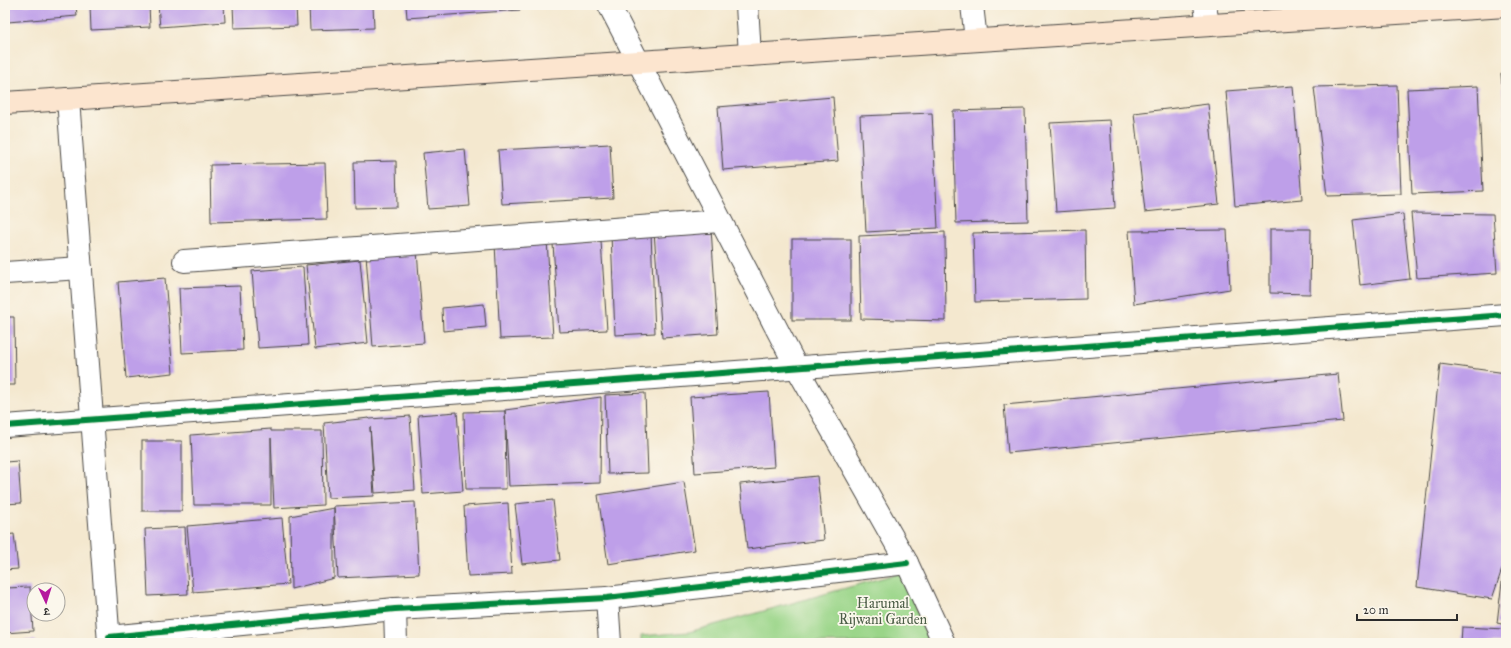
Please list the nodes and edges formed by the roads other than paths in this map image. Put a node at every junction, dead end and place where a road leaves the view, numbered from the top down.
1 (609, 5) edge
2 (747, 5) edge
3 (972, 5) edge
4 (1506, 6) edge
5 (1437, 8) edge
6 (1206, 15) edge
7 (976, 40) junction
8 (750, 55) junction
9 (638, 62) junction
10 (68, 99) junction
11 (5, 103) edge
12 (720, 221) junction
13 (184, 261) dead end
14 (81, 268) junction
15 (5, 273) edge
16 (1506, 315) edge
17 (797, 368) junction
18 (93, 420) junction
19 (5, 426) edge
20 (907, 563) junction
21 (608, 598) junction
22 (395, 609) junction
23 (109, 640) edge
24 (396, 643) edge
25 (610, 643) edge
26 (944, 643) edge

1 - 9 street
2 - 8 street
3 - 7 street
4 - 5 main road
5 - 6 main road
6 - 7 main road
7 - 8 main road
8 - 9 main road
9 - 10 main road
9 - 12 street
10 - 11 main road
10 - 14 street
12 - 13 street
12 - 17 street
14 - 15 street
14 - 18 street
16 - 17 street
17 - 18 street
17 - 20 street
18 - 19 street
18 - 23 street
20 - 21 street
20 - 26 street
21 - 22 street
21 - 25 street
22 - 23 street
22 - 24 street

